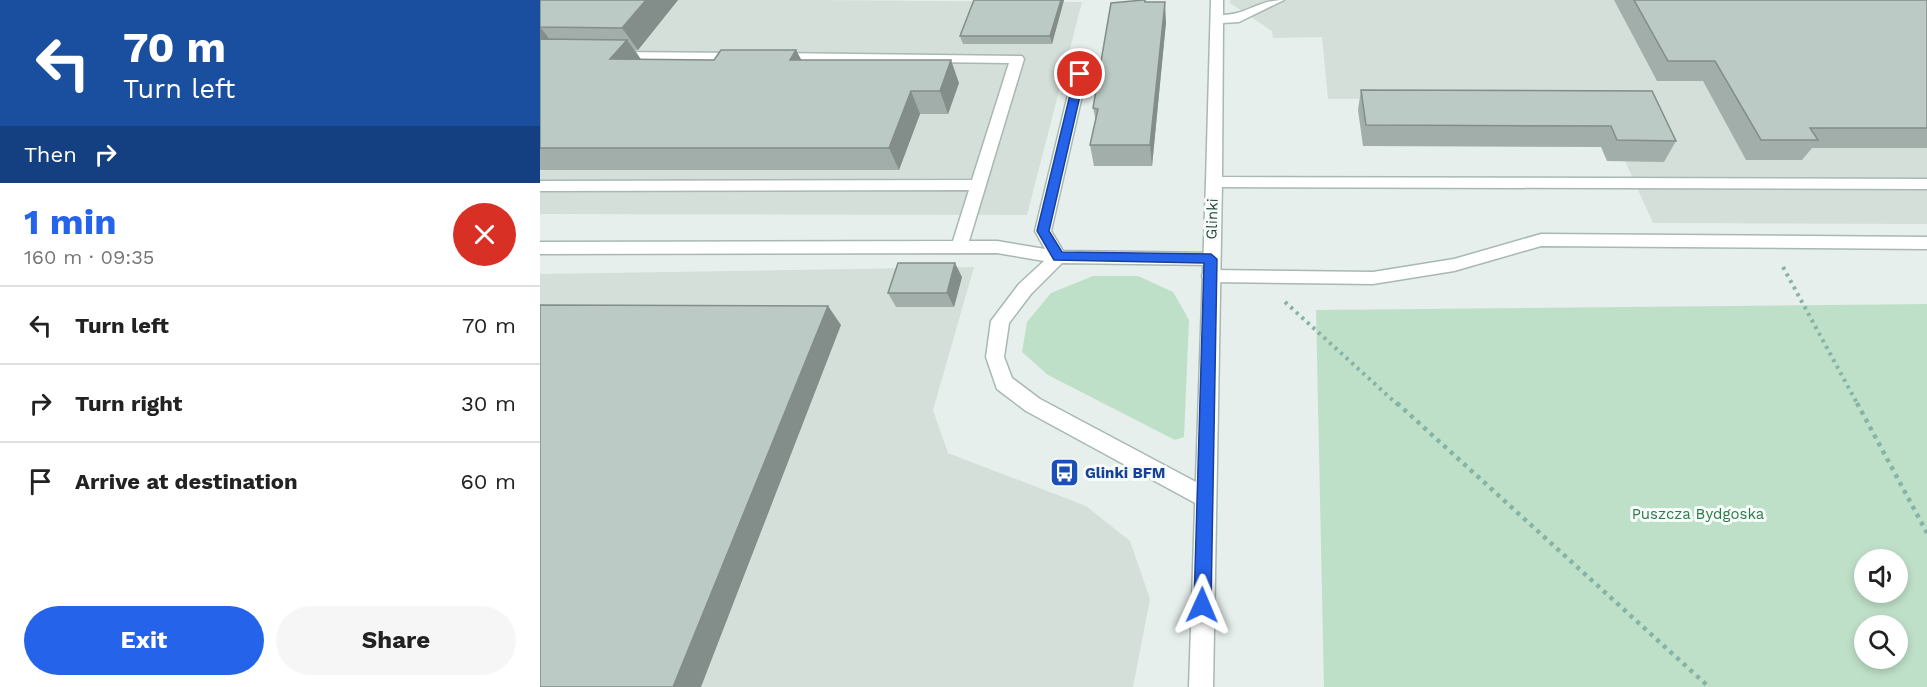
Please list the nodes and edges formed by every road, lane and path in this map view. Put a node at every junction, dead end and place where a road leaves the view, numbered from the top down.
1 (1217, 0) edge
2 (1278, 0) edge
3 (1216, 20) junction
4 (605, 56) edge
5 (1080, 74) dead end
6 (1214, 182) junction
7 (1927, 184) edge
8 (978, 185) junction
9 (540, 186) edge
10 (1769, 242) junction
11 (1927, 243) edge
12 (959, 247) junction
13 (540, 248) edge
14 (1058, 257) junction
15 (1210, 267) junction
16 (1257, 276) junction
17 (1204, 497) junction
18 (1927, 533) edge
19 (1201, 687) edge
20 (1708, 687) edge

1 - 3 street, Glinki
2 - 3 street
3 - 6 street, Glinki
4 - 8 street
5 - 14 street
6 - 7 street
6 - 15 street, Glinki
8 - 9 street
8 - 12 street
10 - 11 street
10 - 16 street
10 - 18 path
12 - 13 street
12 - 14 street
14 - 15 street
14 - 17 street
15 - 16 street
15 - 17 street, Glinki
16 - 20 path
17 - 19 street, Glinki

